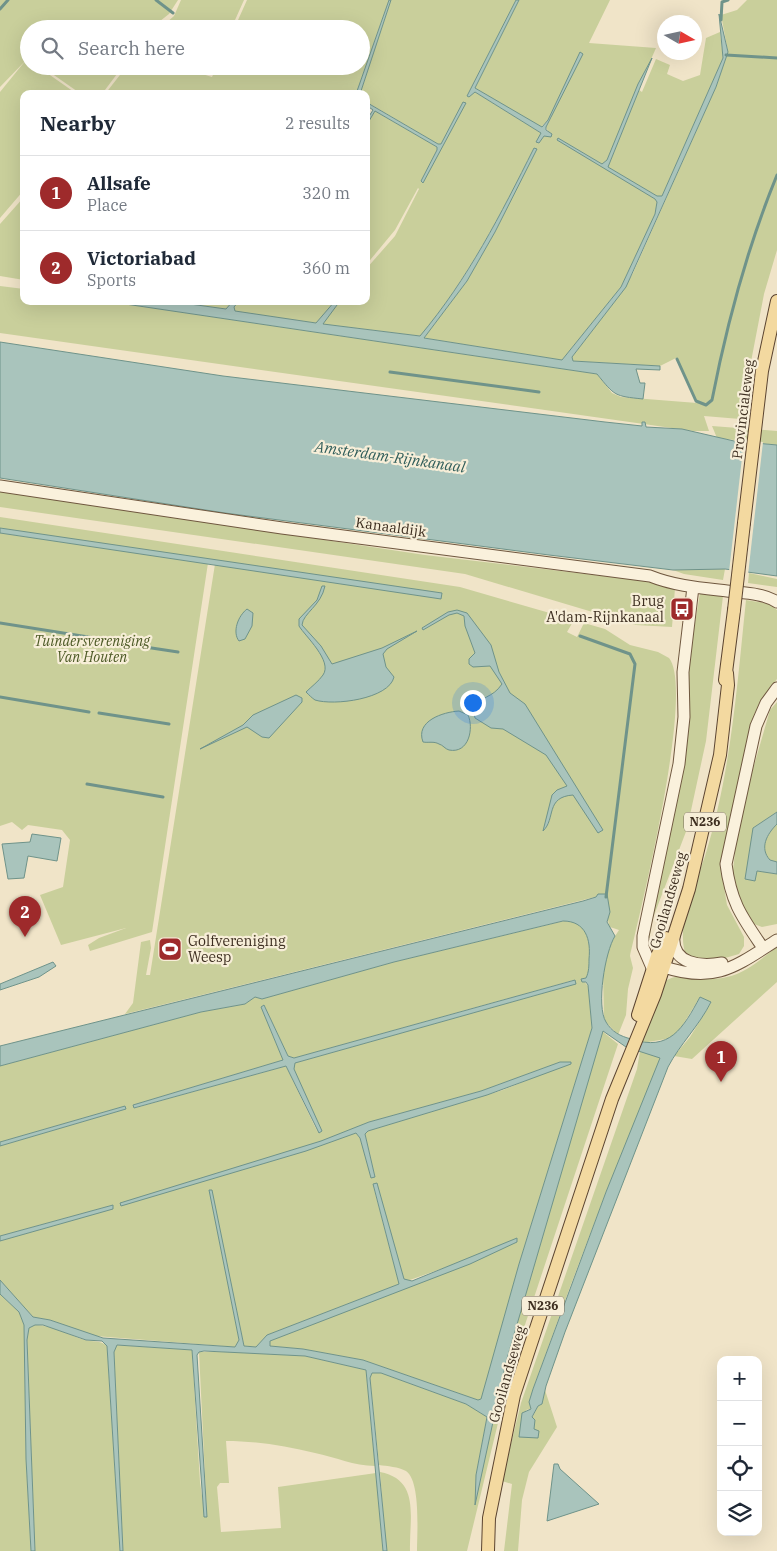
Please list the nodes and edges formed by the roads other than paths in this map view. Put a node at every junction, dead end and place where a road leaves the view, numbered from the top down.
1 (777, 301) edge
2 (0, 486) edge
3 (744, 523) joint
4 (693, 587) junction
5 (777, 602) edge
6 (727, 673) junction
7 (777, 688) edge
8 (777, 931) edge
9 (674, 936) junction
10 (777, 940) edge
11 (761, 946) junction
12 (659, 968) junction
13 (490, 1518) junction
14 (480, 1551) edge
15 (488, 1551) edge

1 - 3 main road, Provincialeweg / N236
2 - 4 street, Kanaaldijk
3 - 6 main road, Gooilandseweg / N236, bridge
4 - 5 street, Kanaaldijk
4 - 12 street
6 - 9 main road, Gooilandseweg / N236
6 - 12 main road, Gooilandseweg / N236
7 - 11 street
8 - 11 street
9 - 11 street
9 - 12 main road, Gooilandseweg / N236
10 - 11 street
11 - 12 street
12 - 13 main road, Gooilandseweg / N236
13 - 14 main road, Gooilandseweg / N236
13 - 15 main road, Gooilandseweg / N236

